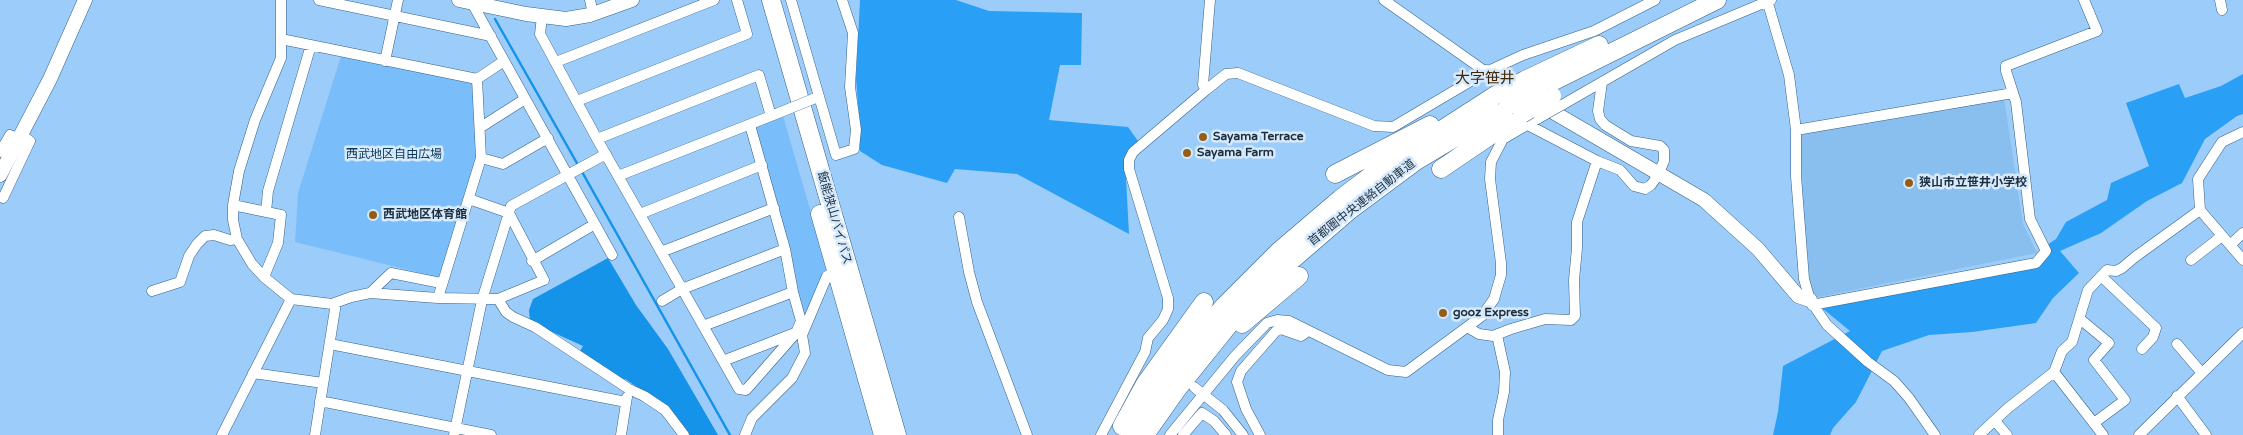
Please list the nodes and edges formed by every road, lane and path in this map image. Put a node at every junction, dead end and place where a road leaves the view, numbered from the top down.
1 (85, 0) edge
2 (281, 0) edge
3 (319, 0) edge
4 (398, 0) edge
5 (590, 0) edge
6 (632, 0) edge
7 (714, 0) edge
8 (737, 0) edge
9 (758, 0) edge
10 (771, 0) edge
11 (791, 0) edge
12 (842, 0) edge
13 (1210, 0) edge
14 (1384, 0) edge
15 (1656, 0) edge
16 (1691, 0) edge
17 (1716, 0) edge
18 (2084, 0) edge
19 (465, 1) edge
20 (1768, 1) edge
21 (504, 4) edge
22 (593, 14) junction
23 (395, 16) junction
24 (542, 17) junction
25 (491, 36) junction
26 (281, 39) junction
27 (311, 45) junction
28 (385, 61) junction
29 (504, 62) junction
30 (556, 62) junction
31 (1486, 72) junction
32 (477, 79) junction
33 (1602, 82) junction
34 (1206, 90) junction
35 (1544, 93) junction
36 (2013, 93) junction
37 (816, 98) junction
38 (525, 99) junction
39 (577, 101) junction
40 (1513, 110) junction
41 (774, 115) junction
42 (750, 125) junction
43 (481, 127) junction
44 (1796, 130) junction
45 (2243, 132) edge
46 (20, 137) junction
47 (548, 138) junction
48 (597, 139) junction
49 (0, 152) edge
50 (606, 154) junction
51 (482, 158) junction
52 (1597, 161) junction
53 (762, 166) junction
54 (1441, 168) dead end
55 (572, 174) junction
56 (1335, 174) dead end
57 (1658, 174) junction
58 (0, 175) edge
59 (618, 176) junction
60 (3, 198) dead end
61 (469, 199) junction
62 (233, 206) junction
63 (774, 208) junction
64 (2200, 210) junction
65 (266, 212) junction
66 (508, 213) junction
67 (640, 214) junction
68 (959, 216) dead end
69 (595, 224) junction
70 (2243, 233) edge
71 (2222, 236) junction
72 (237, 240) junction
73 (2230, 245) junction
74 (785, 249) junction
75 (661, 252) junction
76 (612, 255) dead end
77 (532, 260) junction
78 (2191, 260) dead end
79 (2243, 260) edge
80 (837, 272) junction
81 (1299, 276) dead end
82 (2100, 276) junction
83 (264, 277) junction
84 (441, 283) junction
85 (682, 289) junction
86 (152, 291) dead end
87 (793, 292) junction
88 (370, 293) junction
89 (438, 298) junction
90 (291, 299) junction
91 (498, 299) junction
92 (482, 300) junction
93 (662, 301) dead end
94 (1204, 302) dead end
95 (336, 303) junction
96 (1811, 303) junction
97 (2080, 319) junction
98 (704, 326) junction
99 (1467, 328) junction
100 (1308, 331) junction
101 (796, 333) junction
102 (2243, 333) edge
103 (1497, 335) junction
104 (330, 344) junction
105 (2177, 344) dead end
106 (2142, 349) dead end
107 (1145, 352) junction
108 (1154, 358) dead end
109 (723, 361) junction
110 (467, 370) junction
111 (2054, 372) junction
112 (2201, 372) junction
113 (253, 373) junction
114 (323, 383) junction
115 (1194, 387) dead end
116 (629, 389) junction
117 (1204, 394) junction
118 (2177, 396) junction
119 (320, 401) junction
120 (626, 402) junction
121 (1995, 421) junction
122 (2094, 423) junction
123 (455, 431) edge
124 (1146, 434) edge
125 (222, 435) edge
126 (315, 435) edge
127 (491, 435) edge
128 (621, 435) edge
129 (684, 435) edge
130 (745, 435) edge
131 (883, 435) edge
132 (897, 435) edge
133 (1027, 435) edge
134 (1101, 435) edge
135 (1117, 435) edge
136 (1129, 435) edge
137 (1170, 435) edge
138 (1183, 435) edge
139 (1226, 435) edge
140 (1243, 435) edge
141 (1260, 435) edge
142 (1498, 435) edge
143 (1934, 435) edge
144 (1979, 435) edge
145 (2007, 435) edge
146 (2103, 435) edge
147 (2139, 435) edge
148 (2206, 435) edge

1 - 46 street
2 - 26 street
3 - 23 street
4 - 23 street
5 - 22 street
6 - 22 street
7 - 30 street
8 - 39 street
9 - 80 highway, 飯能狭山バイパス
10 - 132 highway, 飯能狭山バイパス
11 - 37 street
12 - 37 street
13 - 34 street
14 - 31 street
15 - 31 street
16 - 35 highway, 首都圏中央連絡自動車道
17 - 35 highway, 首都圏中央連絡自動車道
18 - 36 street
19 - 21 street
19 - 25 street
20 - 33 street
20 - 44 street
21 - 24 street
22 - 24 street
23 - 25 street
23 - 28 street
24 - 30 street
25 - 29 street
26 - 27 street
26 - 62 street
27 - 28 street
27 - 65 street
28 - 32 street
29 - 32 street
29 - 38 street
30 - 39 street
31 - 34 street
31 - 57 street
32 - 43 street
33 - 35 street
33 - 57 street
34 - 107 street
35 - 40 highway, 首都圏中央連絡自動車道, bridge
35 - 40 highway, bridge
35 - 40 street, bridge
36 - 44 street
36 - 96 street
37 - 41 street, bridge
38 - 43 street
38 - 47 street
39 - 48 street
40 - 52 street
40 - 54 highway
40 - 56 highway
40 - 99 street
40 - 124 highway, 首都圏中央連絡自動車道
40 - 136 highway, 首都圏中央連絡自動車道
41 - 42 street
41 - 48 street
42 - 53 street
42 - 59 street
43 - 51 street
44 - 96 street
45 - 64 street
46 - 49 street
46 - 58 street
46 - 60 street
47 - 51 street
47 - 55 street
48 - 50 street
50 - 55 street
50 - 59 street
51 - 61 street
52 - 57 street
52 - 103 street
53 - 63 street
53 - 67 street
55 - 66 street
55 - 69 street
57 - 96 street
59 - 67 street
61 - 66 street
61 - 84 street
62 - 65 street
62 - 72 street
63 - 74 street
63 - 75 street
64 - 71 street
64 - 82 street
65 - 83 street
66 - 77 street
66 - 92 street
67 - 75 street
68 - 133 street
69 - 76 street
69 - 77 street
70 - 73 street
71 - 73 street
71 - 78 street
72 - 83 street
72 - 86 street
73 - 79 street
74 - 85 street
74 - 87 street
75 - 85 street
77 - 91 street
80 - 130 street
80 - 131 highway, 飯能狭山バイパス
81 - 124 highway
82 - 97 street
82 - 106 street
83 - 90 street
84 - 88 street
84 - 89 street
85 - 93 street
85 - 98 street
87 - 98 street
87 - 101 street
88 - 89 street
88 - 95 street
89 - 92 street
90 - 95 street
90 - 113 street
91 - 92 street
91 - 116 street
92 - 110 street
94 - 135 highway
95 - 104 street
96 - 143 street
97 - 111 street
97 - 122 street
98 - 109 street
99 - 100 street
99 - 103 street
100 - 117 street
100 - 141 street
101 - 109 street
101 - 109 street
102 - 112 street
103 - 142 street
104 - 110 street
104 - 114 street
105 - 112 street
107 - 108 street
107 - 134 street
110 - 120 street
110 - 123 street
111 - 121 street
111 - 122 street
112 - 118 street
113 - 114 street
113 - 125 street
114 - 119 street
115 - 117 street
116 - 120 street
116 - 129 street
117 - 137 street
117 - 140 street
118 - 147 street
118 - 148 street
119 - 123 street
119 - 126 street
120 - 128 street
121 - 144 street
121 - 145 street
122 - 146 street
123 - 127 street
138 - 139 street

